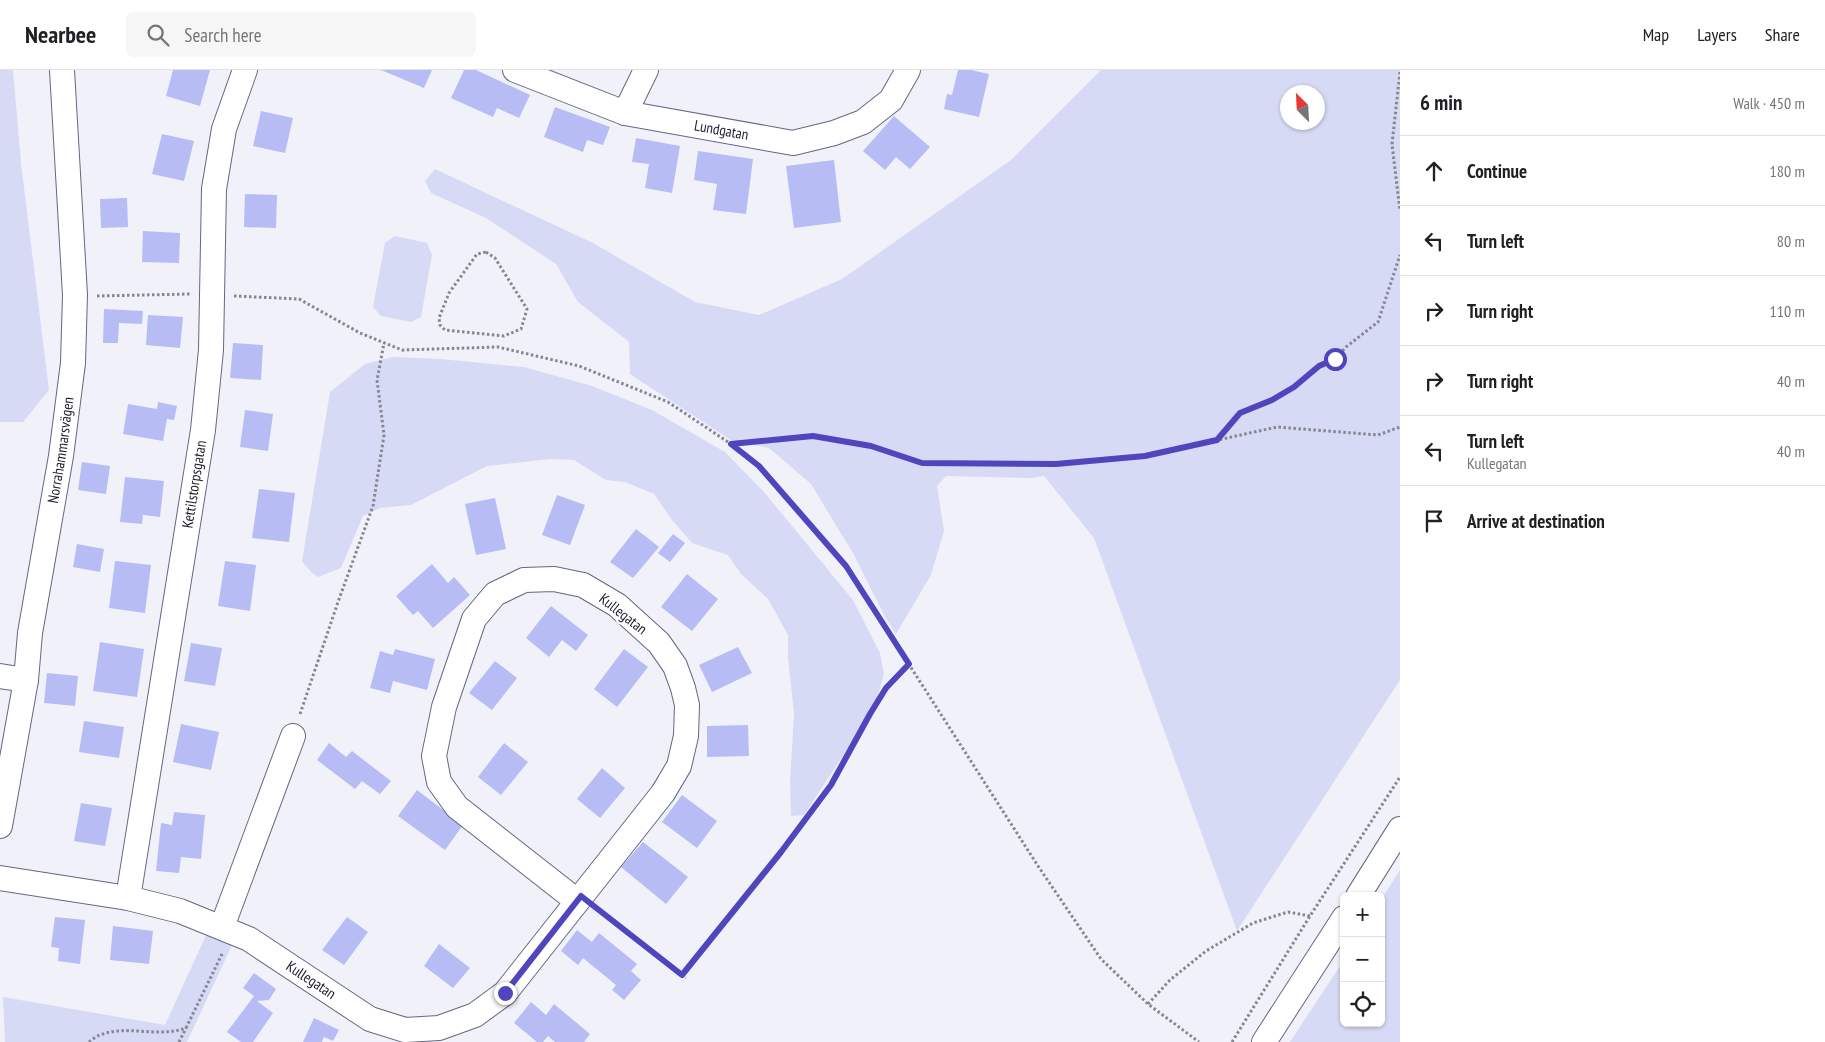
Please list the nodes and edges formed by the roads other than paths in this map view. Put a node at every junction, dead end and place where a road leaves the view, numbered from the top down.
1 (62, 70) edge
2 (245, 70) edge
3 (515, 70) edge
4 (646, 70) edge
5 (908, 70) edge
6 (625, 113) junction
7 (0, 676) edge
8 (26, 680) junction
9 (293, 736) road end
10 (0, 826) edge
11 (1400, 829) edge
12 (0, 878) edge
13 (1361, 892) edge
14 (128, 898) junction
15 (579, 899) junction
16 (1340, 924) edge
17 (222, 927) junction
18 (1264, 1042) edge

1 - 8 street, Norrahammarsvägen
2 - 14 street, Kettilstorpsgatan
3 - 6 street, Lundgatan
4 - 6 street
5 - 6 street, Lundgatan
7 - 8 street
8 - 10 street, Norrahammarsvägen
9 - 17 street
11 - 13 street
12 - 14 street, Kullegatan
14 - 17 street, Kullegatan
15 - 15 street, Kullegatan
15 - 17 street, Kullegatan
16 - 18 street

